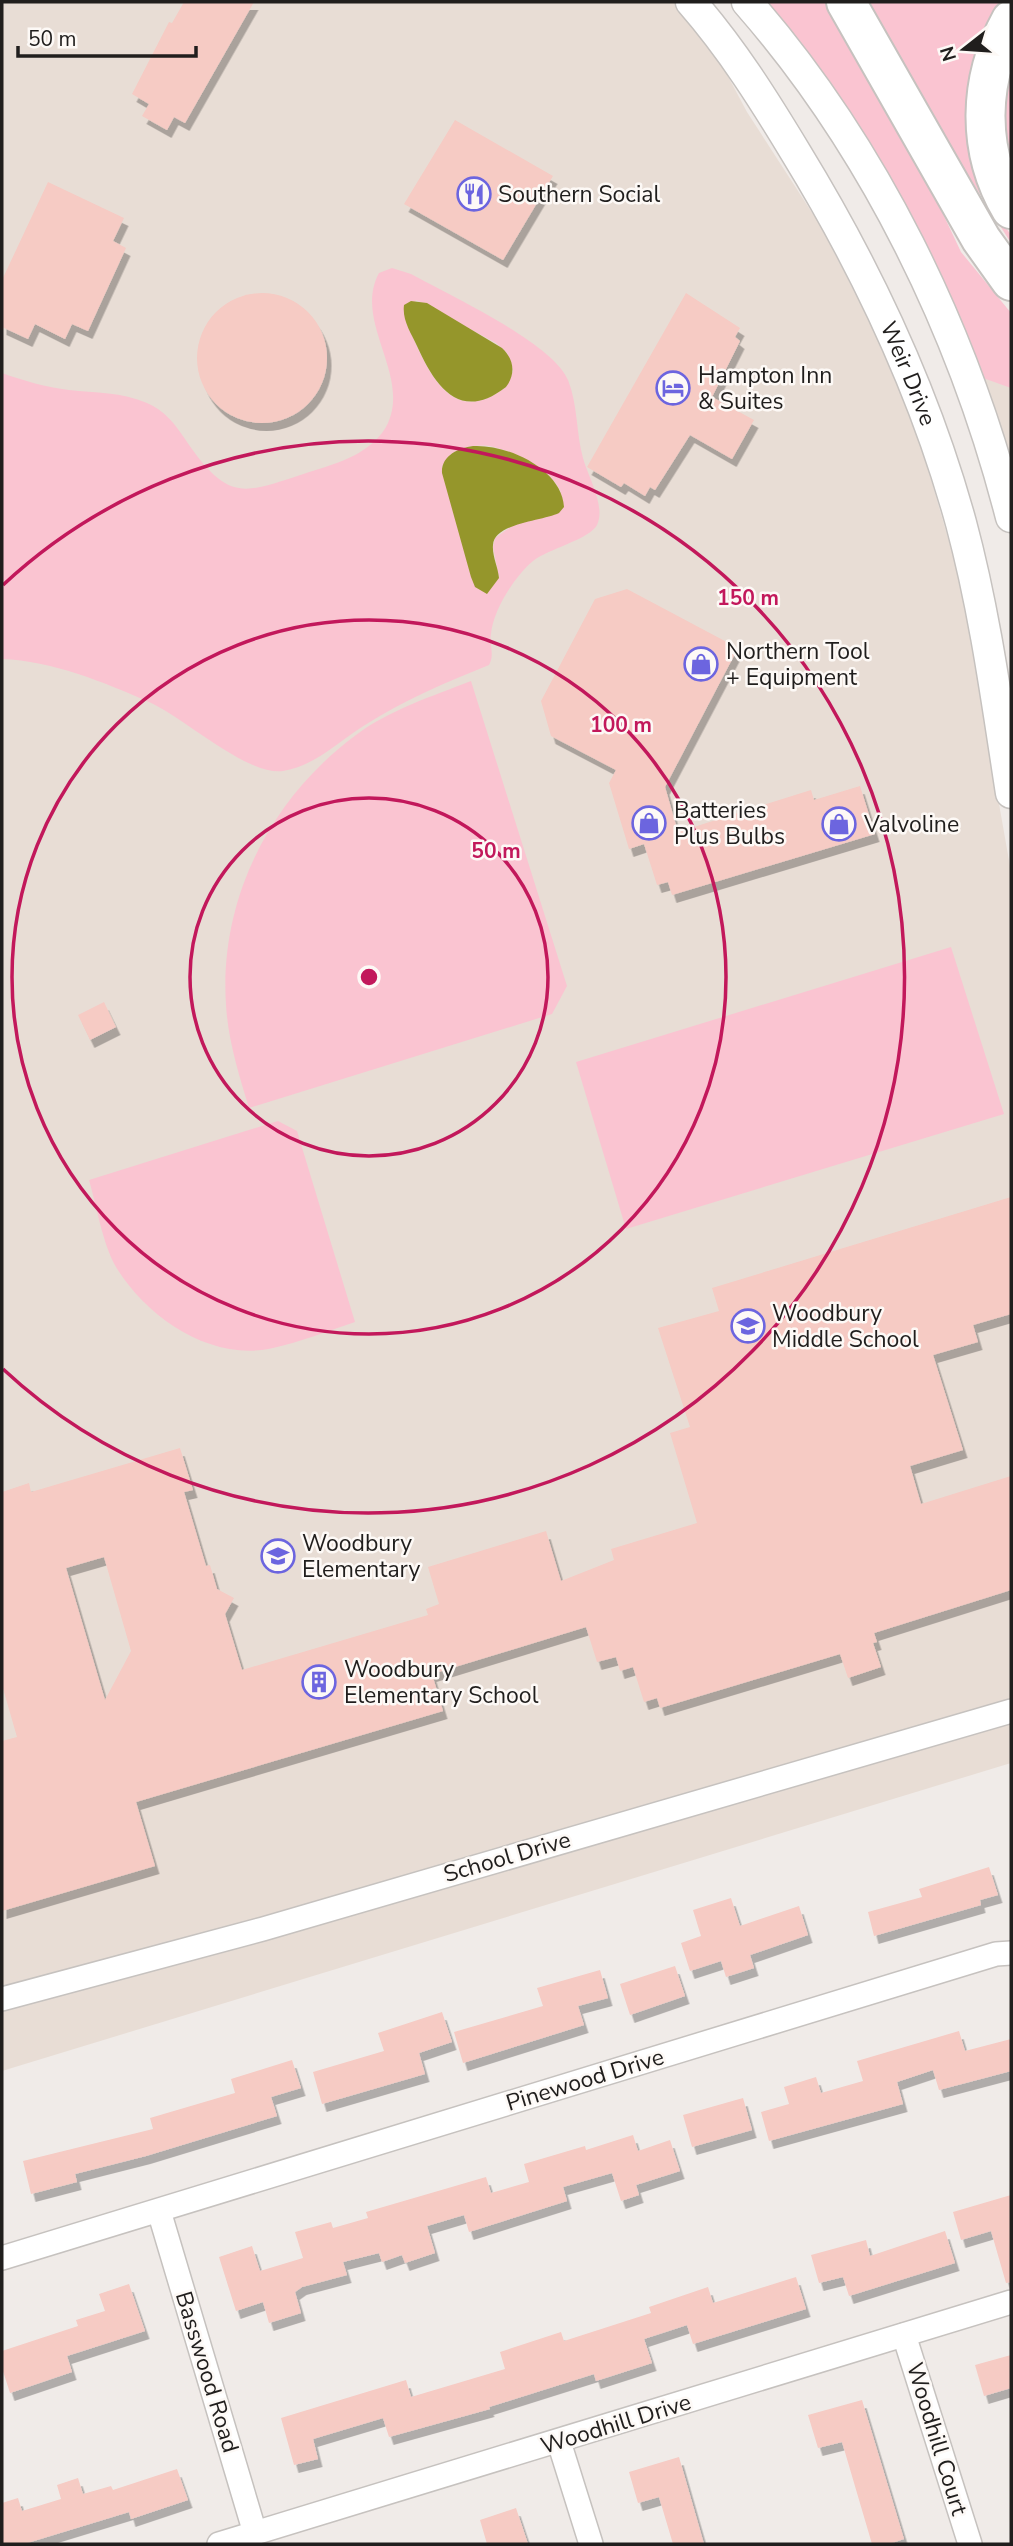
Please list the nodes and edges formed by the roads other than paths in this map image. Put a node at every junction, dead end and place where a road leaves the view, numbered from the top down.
1 (691, 2) edge
2 (747, 2) edge
3 (846, 2) edge
4 (1011, 20) edge
5 (1011, 209) edge
6 (1011, 281) edge
7 (1011, 517) edge
8 (1011, 793) edge
9 (1011, 1712) edge
10 (1011, 1953) edge
11 (2, 1999) edge
12 (159, 2211) junction
13 (2, 2258) edge
14 (1011, 2302) edge
15 (904, 2335) junction
16 (559, 2442) junction
17 (255, 2533) junction
18 (219, 2544) edge
19 (592, 2544) edge
20 (970, 2544) edge

1 - 8 street, Weir Drive
2 - 7 street
3 - 6 highway
4 - 5 highway
9 - 11 street, School Drive
10 - 12 street, Pinewood Drive
12 - 13 street, Pinewood Drive
12 - 17 street, Basswood Road
14 - 15 street, Woodhill Drive
15 - 16 street, Woodhill Drive
15 - 20 street, Woodhill Court
16 - 17 street, Woodhill Drive
16 - 19 street
17 - 18 street, Woodhill Drive

